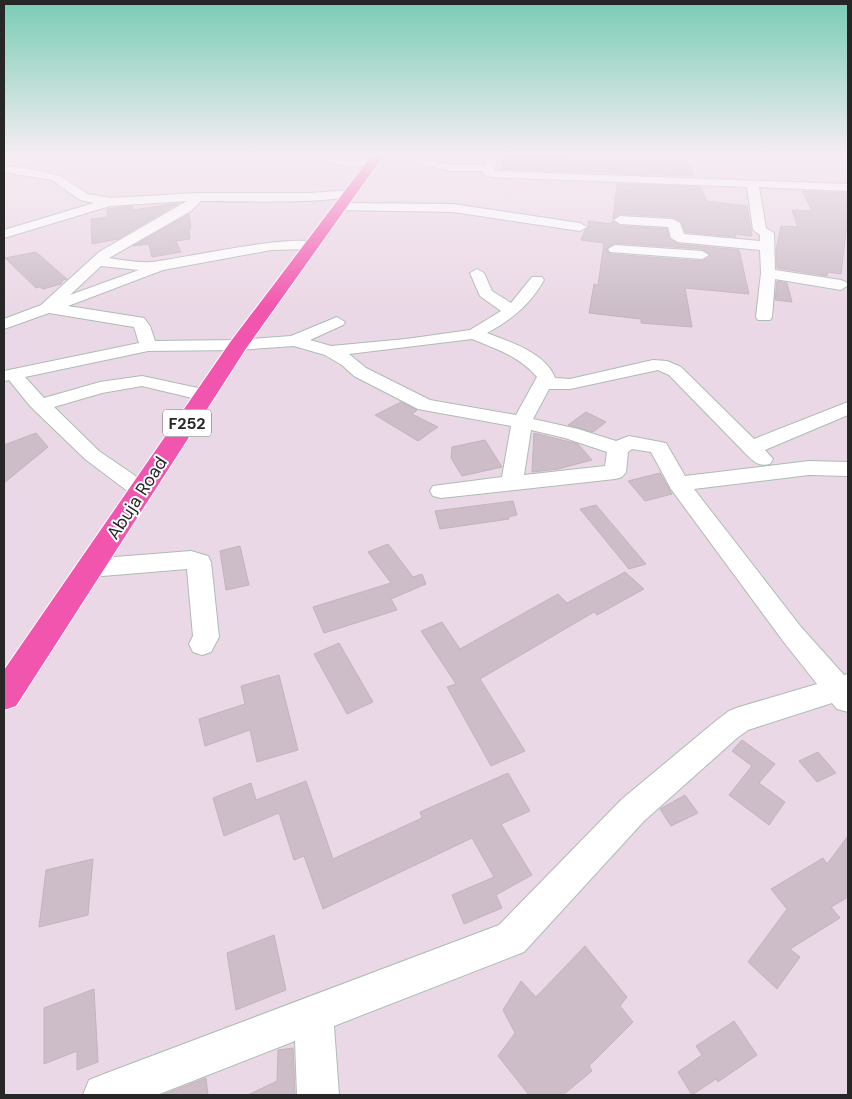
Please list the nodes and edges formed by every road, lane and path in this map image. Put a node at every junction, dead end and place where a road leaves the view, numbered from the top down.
1 (96, 206) edge
2 (189, 206) edge
3 (340, 206) edge
4 (430, 206) edge
5 (756, 206) edge
6 (768, 206) edge
7 (620, 220) dead end
8 (580, 227) dead end
9 (4, 234) edge
10 (767, 240) junction
11 (720, 241) junction
12 (312, 245) junction
13 (615, 249) dead end
14 (98, 261) junction
15 (168, 265) junction
16 (768, 272) junction
17 (477, 273) dead end
18 (537, 280) dead end
19 (841, 285) dead end
20 (47, 308) junction
21 (513, 311) junction
22 (764, 317) dead end
23 (337, 322) dead end
24 (4, 324) edge
25 (474, 334) junction
26 (294, 341) junction
27 (238, 345) junction
28 (148, 346) junction
29 (331, 351) junction
30 (9, 375) edge
31 (544, 383) junction
32 (205, 395) junction
33 (40, 405) junction
34 (848, 408) edge
35 (522, 422) junction
36 (751, 448) junction
37 (618, 449) junction
38 (848, 469) edge
39 (777, 472) junction
40 (512, 483) junction
41 (679, 484) junction
42 (142, 490) junction
43 (441, 491) dead end
44 (90, 568) junction
45 (202, 644) dead end
46 (845, 692) edge
47 (4, 696) edge
48 (314, 1013) junction
49 (104, 1095) edge
50 (318, 1095) edge

1 - 9 street
2 - 14 street
3 - 12 main road, Abuja Road / F252
4 - 8 street
5 - 10 street
6 - 10 street
7 - 11 street
10 - 11 street
10 - 16 street
11 - 13 street
12 - 15 street
12 - 27 main road, Abuja Road / F252
14 - 15 street
14 - 20 street
15 - 20 street
16 - 19 street
16 - 22 street
17 - 21 street
18 - 21 street
20 - 24 street
20 - 28 street
21 - 25 street
23 - 26 street
25 - 29 street
25 - 31 street
26 - 27 street
26 - 29 street
27 - 28 street
27 - 32 main road, Abuja Road / F252
28 - 30 street
29 - 35 street
30 - 33 street
31 - 35 street
31 - 36 street
32 - 33 street
32 - 42 main road, Abuja Road / F252
33 - 42 street
34 - 36 street
35 - 37 street
35 - 40 street
36 - 39 street
37 - 40 street
37 - 41 street
38 - 39 street
39 - 41 street
40 - 43 street
41 - 46 street
42 - 44 main road, Abuja Road / F252
44 - 45 street
44 - 47 main road, Abuja Road / F252
46 - 48 street
48 - 49 street
48 - 50 street

